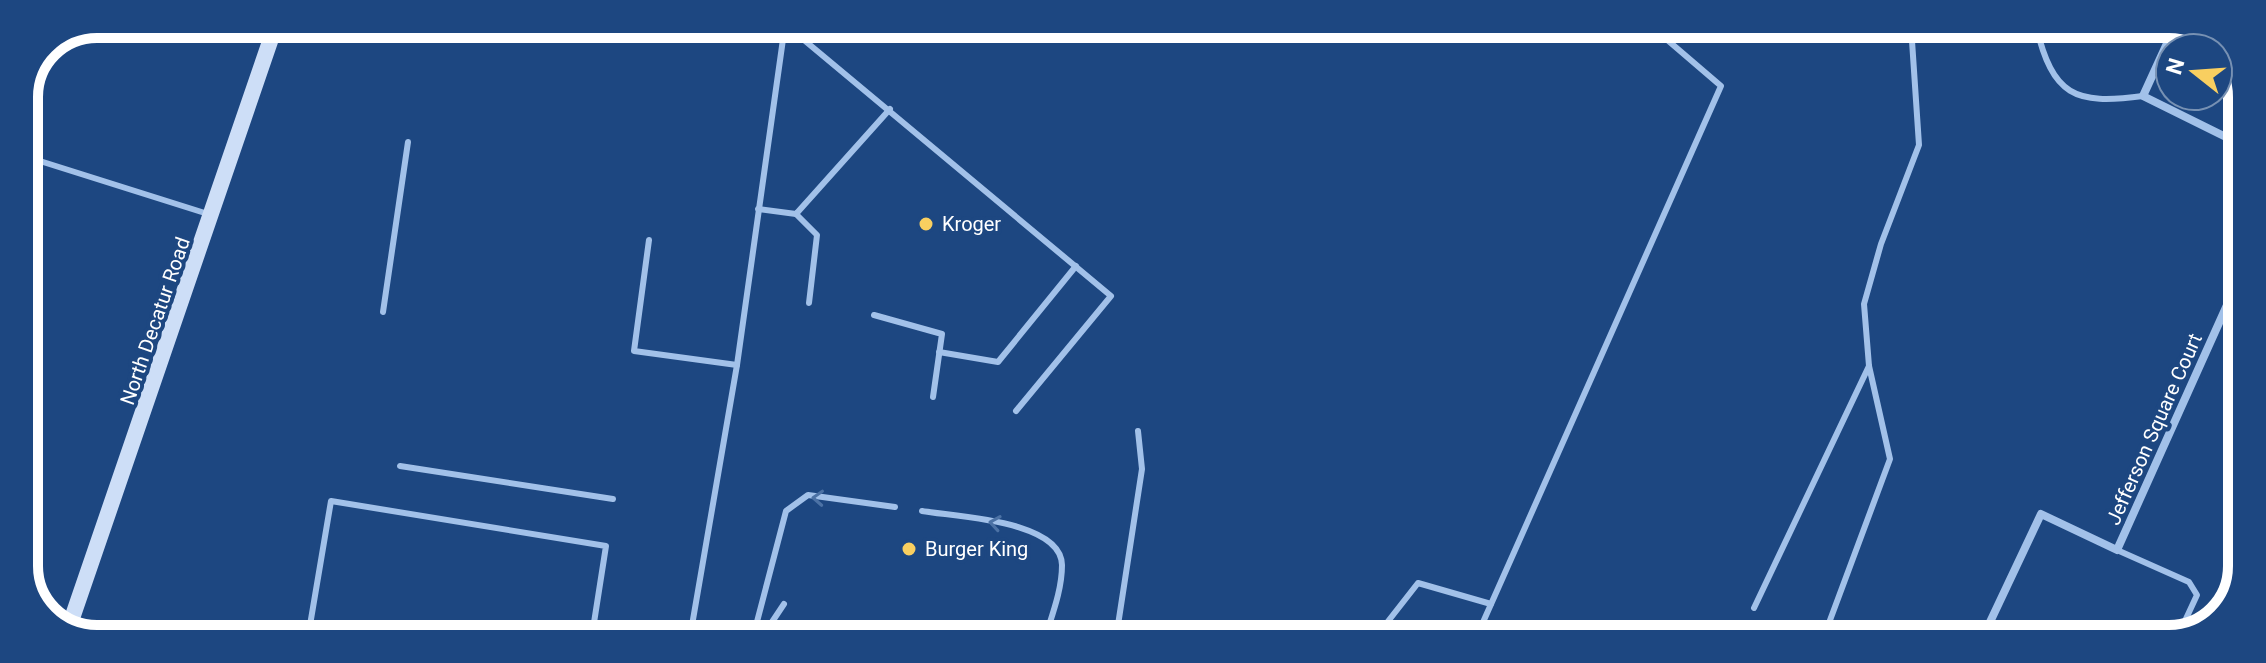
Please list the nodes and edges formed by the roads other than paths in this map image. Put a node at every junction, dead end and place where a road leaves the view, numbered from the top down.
1 (271, 38) edge
2 (783, 38) edge
3 (801, 38) edge
4 (1665, 38) edge
5 (1912, 38) edge
6 (2040, 38) edge
7 (2169, 38) edge
8 (2143, 96) junction
9 (890, 109) junction
10 (2228, 138) edge
11 (408, 142) dead end
12 (38, 160) edge
13 (758, 209) junction
14 (796, 214) junction
15 (212, 216) junction
16 (649, 240) dead end
17 (1076, 266) junction
18 (809, 303) dead end
19 (383, 312) dead end
20 (2228, 314) edge
21 (874, 315) dead end
22 (939, 352) junction
23 (737, 365) junction
24 (1869, 366) junction
25 (933, 397) dead end
26 (1016, 411) dead end
27 (1138, 431) dead end
28 (400, 466) dead end
29 (613, 499) dead end
30 (895, 507) dead end
31 (922, 511) dead end
32 (2117, 550) junction
33 (784, 604) dead end
34 (1491, 604) junction
35 (1754, 608) dead end
36 (72, 619) edge
37 (2184, 623) edge
38 (310, 625) edge
39 (594, 625) edge
40 (692, 625) edge
41 (756, 625) edge
42 (770, 625) edge
43 (1048, 625) edge
44 (1118, 625) edge
45 (1385, 625) edge
46 (1482, 625) edge
47 (1828, 625) edge
48 (1989, 625) edge

1 - 15 main road, North Decatur Road
2 - 13 lane
3 - 9 lane
4 - 34 lane
5 - 24 lane
6 - 8 lane
7 - 8 street
8 - 10 street
9 - 14 lane
9 - 17 lane
11 - 19 lane
12 - 15 lane
13 - 14 lane
13 - 23 lane
14 - 18 lane
15 - 36 main road, North Decatur Road
16 - 23 lane
17 - 22 lane
17 - 26 lane
20 - 32 street, Jefferson Square Court
21 - 22 lane
22 - 25 lane
23 - 40 lane
24 - 35 lane
24 - 47 lane
27 - 44 lane
28 - 29 lane
30 -> 41 lane
43 -> 31 lane
32 - 37 lane
32 - 48 street, Jefferson Square Court
33 - 42 lane
34 - 45 lane
34 - 46 lane
38 - 39 lane

